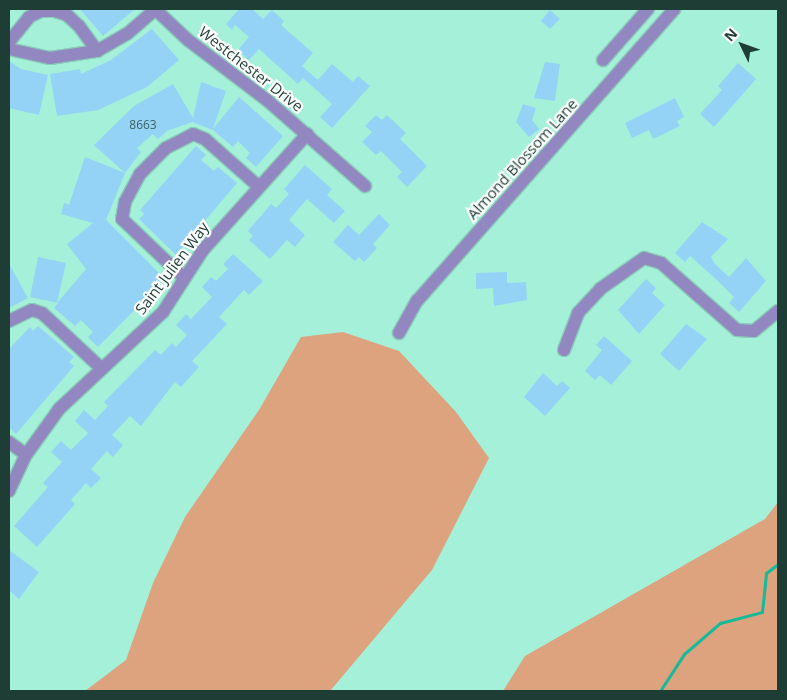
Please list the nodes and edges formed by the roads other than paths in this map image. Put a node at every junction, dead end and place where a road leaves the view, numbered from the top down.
1 (155, 9) edge
2 (648, 9) edge
3 (674, 9) edge
4 (9, 42) edge
5 (9, 49) edge
6 (97, 51) junction
7 (603, 60) dead end
8 (307, 134) junction
9 (365, 186) dead end
10 (259, 187) junction
11 (183, 277) junction
12 (778, 311) edge
13 (9, 322) edge
14 (399, 333) dead end
15 (564, 350) dead end
16 (100, 367) junction
17 (9, 442) edge
18 (26, 455) junction
19 (9, 491) edge

1 - 6 street
1 - 8 street, Westchester Drive
2 - 7 street
3 - 14 street, Almond Blossom Lane
4 - 6 street
5 - 6 street
8 - 9 street, Westchester Drive
8 - 10 street, Saint Julien Way
10 - 11 street, Saint Julien Way
10 - 11 street
11 - 16 street, Saint Julien Way
12 - 15 street
13 - 16 street
16 - 18 street, Saint Julien Way
17 - 18 street
18 - 19 street, Saint Julien Way

